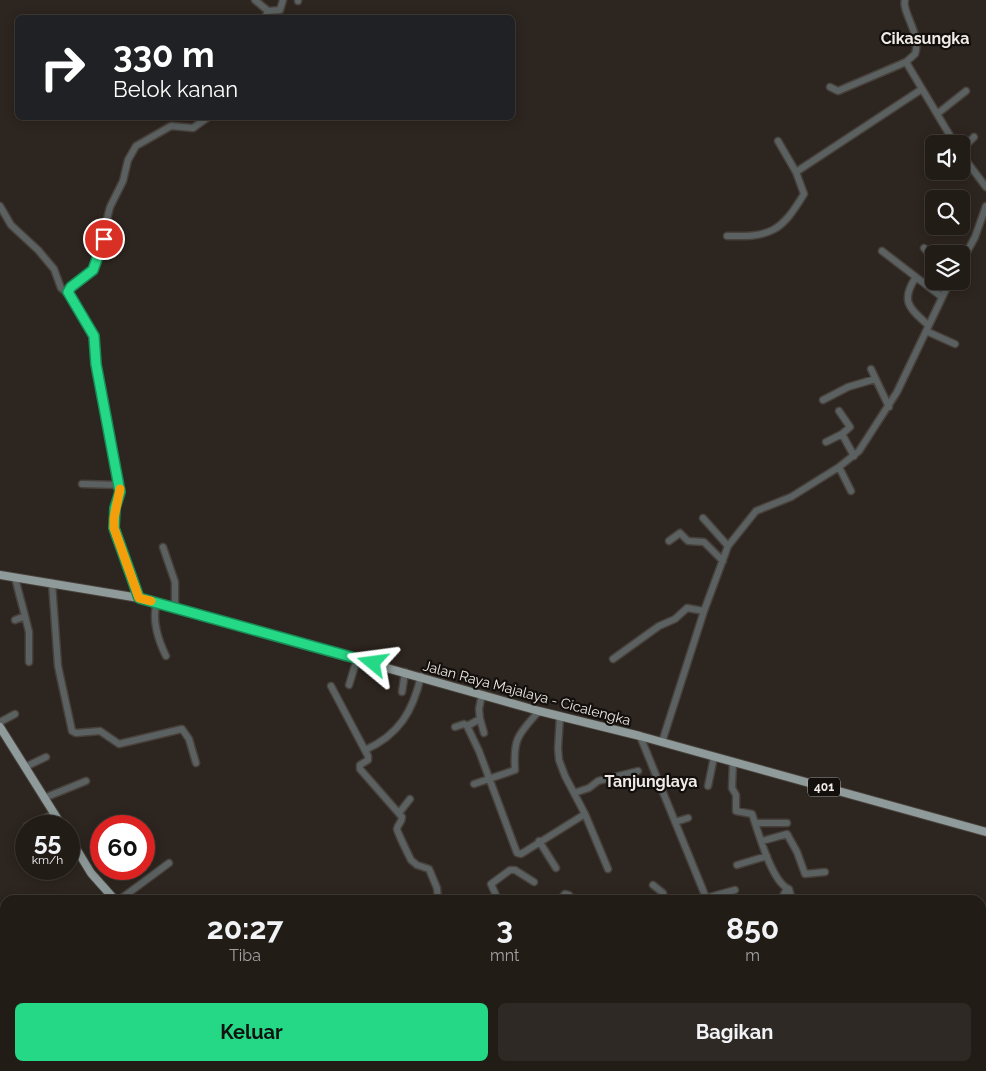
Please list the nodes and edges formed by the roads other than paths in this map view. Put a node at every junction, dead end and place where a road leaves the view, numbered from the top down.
1 (255, 0) edge
2 (283, 0) edge
3 (902, 1) edge
4 (267, 14) edge
5 (906, 62) junction
6 (830, 87) dead end
7 (922, 89) junction
8 (966, 91) dead end
9 (938, 114) junction
10 (204, 120) edge
11 (950, 135) edge
12 (974, 137) dead end
13 (778, 141) dead end
14 (970, 141) edge
15 (970, 167) edge
16 (796, 172) junction
17 (986, 187) edge
18 (0, 206) edge
19 (986, 206) edge
20 (727, 236) dead end
21 (970, 246) edge
22 (882, 251) dead end
23 (916, 277) junction
24 (946, 290) edge
25 (68, 292) junction
26 (942, 297) junction
27 (927, 328) junction
28 (956, 344) dead end
29 (871, 369) dead end
30 (875, 379) junction
31 (823, 400) dead end
32 (889, 407) junction
33 (839, 411) dead end
34 (842, 434) junction
35 (826, 442) dead end
36 (854, 456) junction
37 (839, 467) junction
38 (82, 484) dead end
39 (119, 485) junction
40 (851, 491) dead end
41 (703, 518) dead end
42 (668, 542) dead end
43 (728, 546) junction
44 (163, 547) dead end
45 (723, 561) junction
46 (0, 575) edge
47 (15, 578) junction
48 (52, 583) junction
49 (139, 598) junction
50 (156, 603) junction
51 (175, 608) junction
52 (704, 611) junction
53 (25, 616) junction
54 (15, 620) dead end
55 (166, 656) dead end
56 (357, 659) junction
57 (613, 659) dead end
58 (29, 662) dead end
59 (405, 672) junction
60 (420, 676) junction
61 (349, 685) dead end
62 (330, 686) dead end
63 (402, 692) dead end
64 (482, 694) junction
65 (539, 711) junction
66 (15, 714) dead end
67 (560, 716) junction
68 (480, 719) junction
69 (0, 722) edge
70 (467, 726) junction
71 (0, 727) edge
72 (454, 727) dead end
73 (484, 733) dead end
74 (640, 736) junction
75 (662, 742) junction
76 (366, 750) junction
77 (46, 757) dead end
78 (714, 757) junction
79 (733, 762) junction
80 (196, 763) dead end
81 (25, 767) junction
82 (638, 771) dead end
83 (489, 780) junction
84 (86, 781) dead end
85 (474, 784) dead end
86 (708, 786) dead end
87 (574, 793) junction
88 (44, 798) junction
89 (410, 799) dead end
90 (398, 813) junction
91 (54, 814) edge
92 (585, 814) junction
93 (688, 818) dead end
94 (675, 822) junction
95 (756, 823) junction
96 (787, 823) dead end
97 (986, 832) edge
98 (539, 841) junction
99 (762, 841) junction
100 (80, 855) edge
101 (767, 856) junction
102 (169, 863) dead end
103 (737, 865) dead end
104 (556, 868) dead end
105 (608, 869) dead end
106 (825, 872) dead end
107 (534, 882) dead end
108 (653, 885) dead end
109 (787, 888) junction
110 (735, 890) dead end
111 (111, 895) edge
112 (126, 895) edge
113 (438, 895) edge
114 (496, 895) edge
115 (663, 895) edge
116 (704, 895) edge
117 (719, 895) edge
118 (784, 895) edge
119 (791, 895) edge

1 - 4 street
2 - 4 street
3 - 5 street
5 - 6 street
5 - 7 street
7 - 9 street
7 - 16 street
8 - 9 street
9 - 11 street
10 - 25 street
12 - 14 street
13 - 16 street
15 - 17 street
16 - 20 street
18 - 25 street
19 - 21 street
22 - 23 street
23 - 26 street
23 - 27 street
24 - 26 street
25 - 39 street
26 - 27 street
27 - 28 street
27 - 32 street
29 - 30 street
30 - 31 street
30 - 32 street
32 - 36 street
33 - 34 street
34 - 35 street
34 - 36 street
36 - 37 street
37 - 40 street
37 - 43 street
38 - 39 street
39 - 49 street
41 - 43 street
42 - 45 street
43 - 45 street
44 - 51 street
45 - 52 street
46 - 47 main road, Jalan Raya Majalaya - Cicalengka / 401
47 - 48 main road, Jalan Raya Majalaya - Cicalengka / 401
47 - 53 street
48 - 49 main road, Jalan Raya Majalaya - Cicalengka / 401
48 - 80 street
49 - 50 main road, Jalan Raya Majalaya - Cicalengka / 401
50 - 51 main road, Jalan Raya Majalaya - Cicalengka / 401
50 - 55 street
51 - 56 main road, Jalan Raya Majalaya - Cicalengka / 401
52 - 57 street
52 - 75 street
53 - 54 street
53 - 58 street
56 - 59 main road, Jalan Raya Majalaya - Cicalengka / 401
56 - 61 street
59 - 60 main road, Jalan Raya Majalaya - Cicalengka / 401
59 - 63 street
60 - 64 main road, Jalan Raya Majalaya - Cicalengka / 401
60 - 76 street
62 - 76 street
64 - 65 main road, Jalan Raya Majalaya - Cicalengka / 401
64 - 68 street
65 - 67 main road, Jalan Raya Majalaya - Cicalengka / 401
65 - 83 street
66 - 69 street
67 - 74 main road, Jalan Raya Majalaya - Cicalengka / 401
67 - 87 street
68 - 70 street
68 - 73 street
70 - 72 street
70 - 83 street
71 - 81 main road
74 - 75 main road, Jalan Raya Majalaya - Cicalengka / 401
74 - 94 street
75 - 78 main road, Jalan Raya Majalaya - Cicalengka / 401
76 - 90 street
77 - 81 street
78 - 79 main road, Jalan Raya Majalaya - Cicalengka / 401
78 - 86 street
79 - 95 street
79 - 97 main road, Jalan Raya Majalaya - Cicalengka / 401
81 - 88 main road
82 - 87 street
83 - 85 street
83 - 98 street
84 - 88 street
87 - 92 street
88 - 91 main road
89 - 90 street
90 - 113 street
92 - 98 street
92 - 105 street
93 - 94 street
94 - 116 street
95 - 96 street
95 - 99 street
98 - 104 street
99 - 101 street
99 - 106 street
100 - 111 main road
101 - 103 street
101 - 109 street
102 - 112 street
107 - 114 street
108 - 115 street
109 - 118 street
109 - 119 street
110 - 117 street

